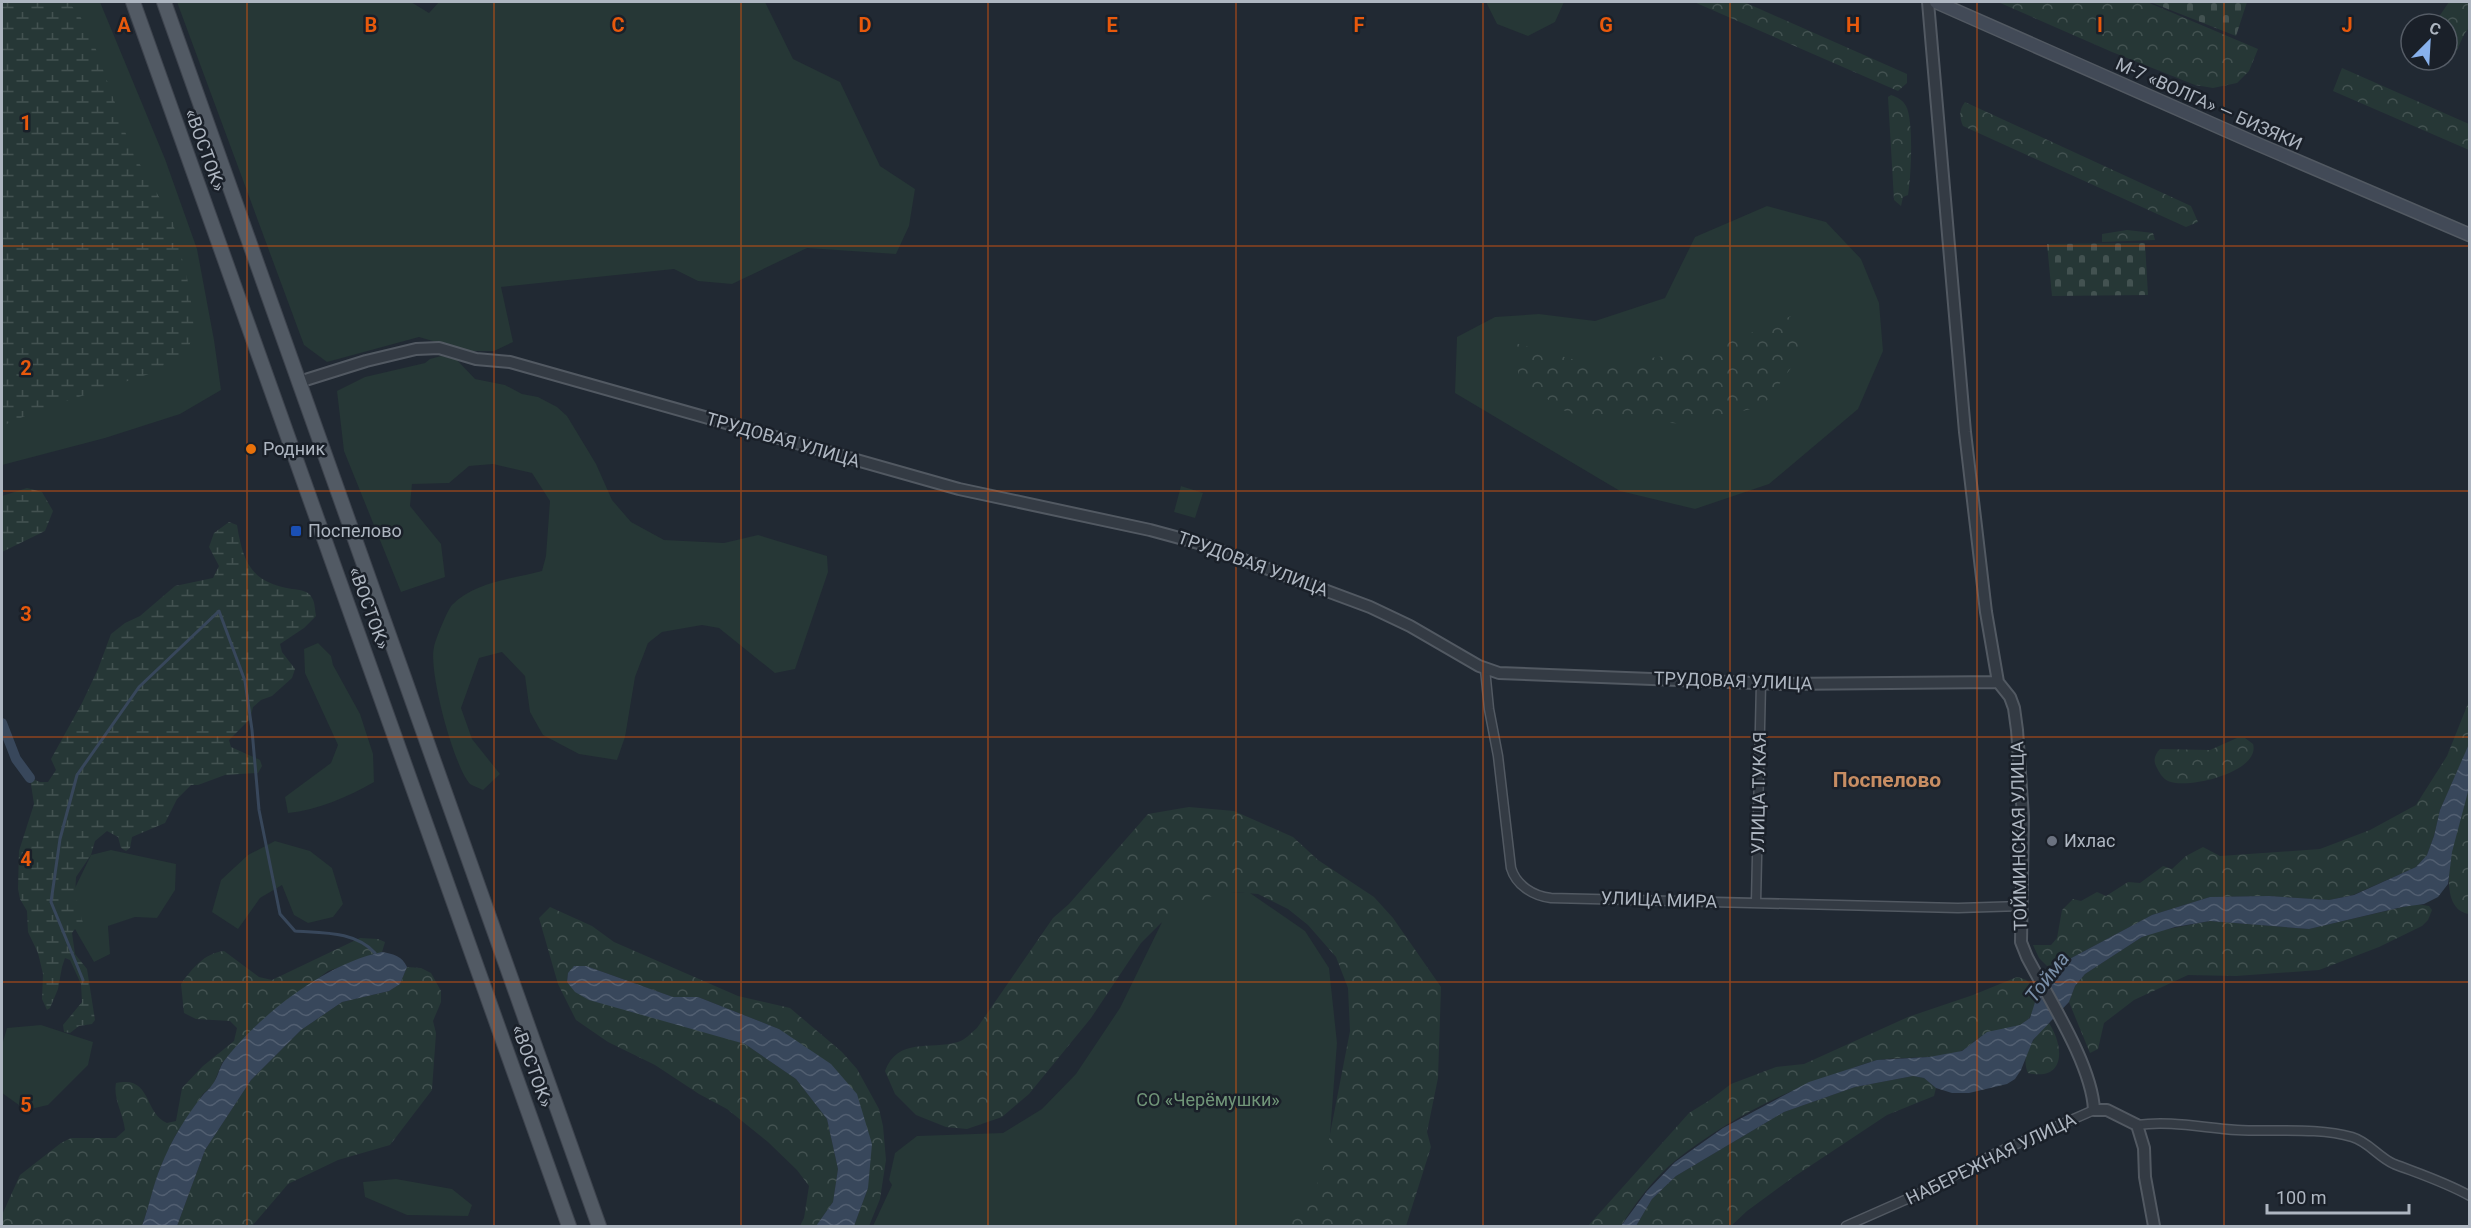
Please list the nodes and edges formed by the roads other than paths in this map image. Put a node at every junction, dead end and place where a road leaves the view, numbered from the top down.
1 (133, 2) edge
2 (164, 2) edge
3 (1928, 2) edge
4 (1936, 2) edge
5 (2469, 235) edge
6 (299, 382) junction
7 (1485, 669) junction
8 (1998, 682) junction
9 (1761, 683) junction
10 (1756, 902) junction
11 (2022, 906) junction
12 (2094, 1110) junction
13 (2137, 1125) junction
14 (2469, 1196) edge
15 (569, 1227) edge
16 (600, 1227) edge
17 (1846, 1227) edge
18 (2154, 1227) edge

1 - 15 main road, «ВОСТОК»
2 - 6 main road, «ВОСТОК»
3 - 8 street, ТОЙМИНСКАЯ УЛИЦА
4 - 5 main road, М-7 «ВОЛГА» — БИЗЯКИ
6 - 7 street, ТРУДОВАЯ УЛИЦА
6 - 16 main road, «ВОСТОК»
7 - 9 street, ТРУДОВАЯ УЛИЦА
7 - 10 street, УЛИЦА МИРА
8 - 9 street, ТРУДОВАЯ УЛИЦА
8 - 11 street, ТОЙМИНСКАЯ УЛИЦА
9 - 10 street, УЛИЦА ТУКАЯ
10 - 11 street, УЛИЦА МИРА
11 - 12 street, ТОЙМИНСКАЯ УЛИЦА
12 - 13 street, НАБЕРЕЖНАЯ УЛИЦА
12 - 17 street, НАБЕРЕЖНАЯ УЛИЦА
13 - 14 street
13 - 18 street

